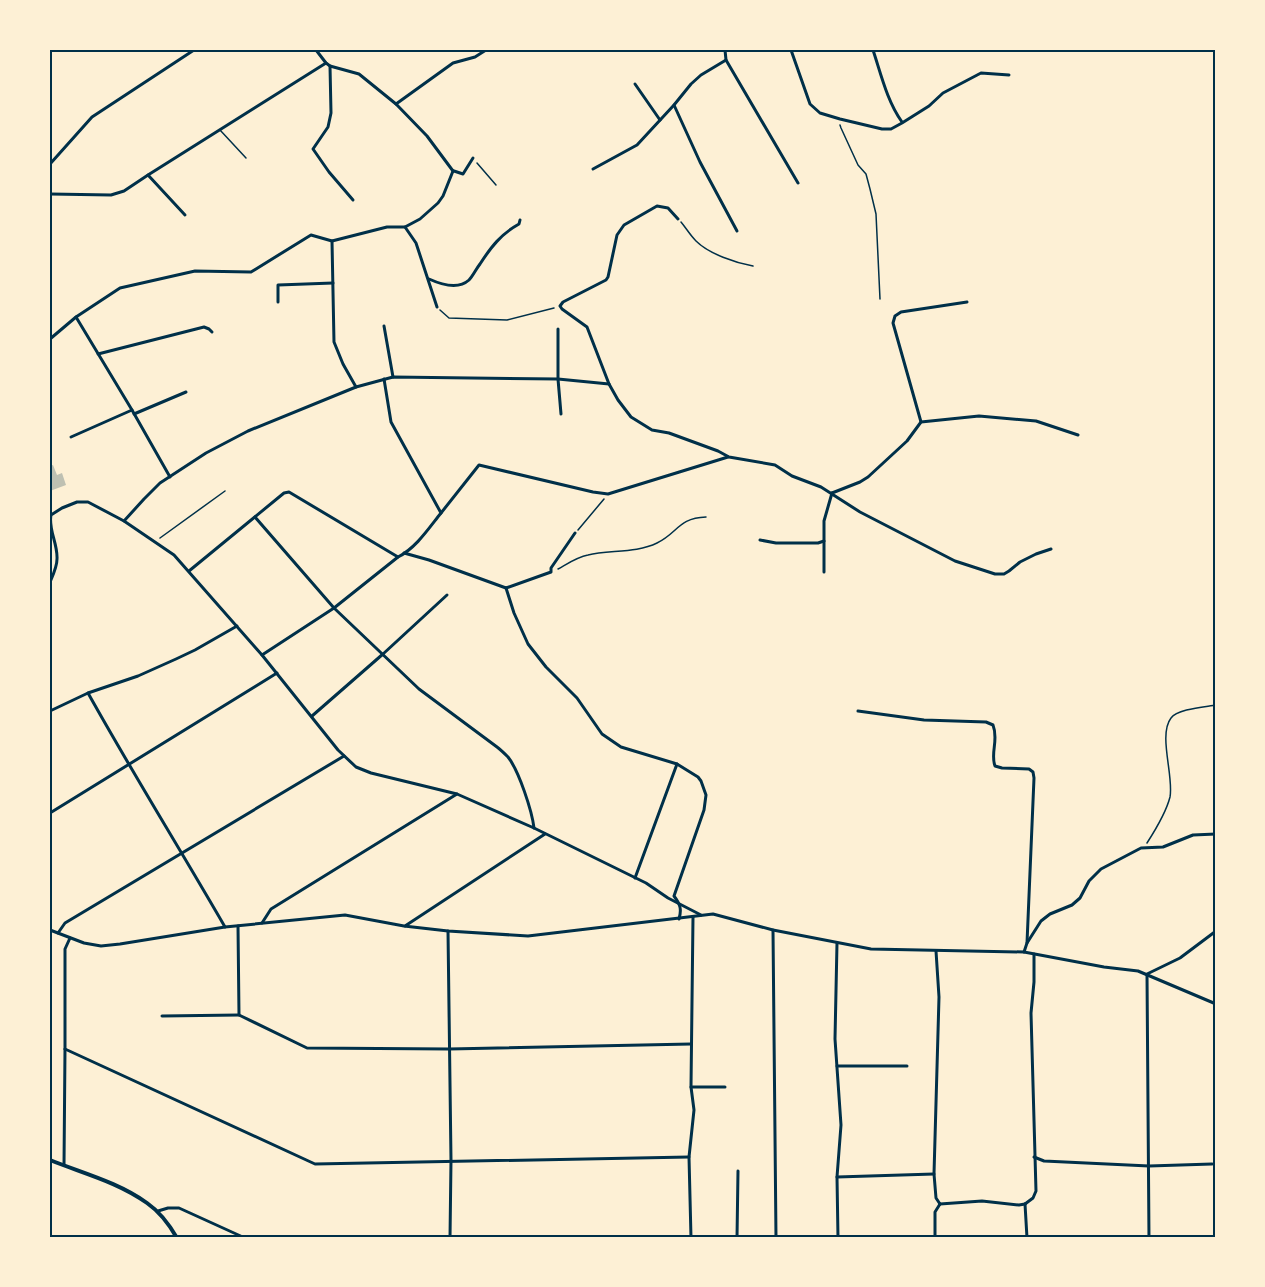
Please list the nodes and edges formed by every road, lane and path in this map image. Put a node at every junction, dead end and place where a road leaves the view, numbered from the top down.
1 (194, 50) edge
2 (316, 50) edge
3 (486, 50) edge
4 (725, 50) edge
5 (791, 50) edge
6 (873, 50) edge
7 (726, 60) junction
8 (326, 63) junction
9 (330, 66) junction
10 (1009, 75) dead end
11 (635, 84) dead end
12 (396, 104) junction
13 (674, 105) junction
14 (840, 119) junction
15 (660, 120) junction
16 (902, 123) junction
17 (220, 130) junction
18 (473, 158) joint
19 (246, 159) dead end
20 (50, 164) edge
21 (593, 169) dead end
22 (453, 171) junction
23 (148, 175) junction
24 (798, 183) dead end
25 (496, 185) dead end
26 (50, 194) edge
27 (353, 201) dead end
28 (185, 215) dead end
29 (678, 219) joint
30 (520, 220) dead end
31 (405, 227) junction
32 (737, 231) dead end
33 (332, 241) junction
34 (753, 266) dead end
35 (429, 279) junction
36 (333, 283) junction
37 (880, 299) dead end
38 (279, 302) dead end
39 (967, 302) dead end
40 (560, 306) junction
41 (437, 308) joint
42 (76, 317) junction
43 (384, 326) dead end
44 (558, 329) dead end
45 (212, 332) dead end
46 (50, 339) edge
47 (98, 354) junction
48 (393, 377) junction
49 (384, 379) junction
50 (558, 379) junction
51 (609, 384) junction
52 (356, 387) junction
53 (186, 392) dead end
54 (133, 412) junction
55 (561, 414) dead end
56 (921, 422) junction
57 (1078, 435) dead end
58 (71, 437) dead end
59 (729, 457) junction
60 (170, 477) junction
61 (225, 491) dead end
62 (832, 493) junction
63 (608, 494) junction
64 (441, 513) junction
65 (706, 516) dead end
66 (255, 517) junction
67 (124, 521) junction
68 (575, 533) joint
69 (760, 540) dead end
70 (156, 541) junction
71 (824, 541) junction
72 (1051, 549) dead end
73 (404, 553) junction
74 (398, 557) junction
75 (189, 571) junction
76 (551, 572) junction
77 (824, 572) dead end
78 (50, 582) edge
79 (506, 588) junction
80 (447, 595) dead end
81 (334, 608) junction
82 (237, 626) junction
83 (383, 654) junction
84 (262, 655) junction
85 (277, 674) junction
86 (88, 693) junction
87 (1215, 705) edge
88 (50, 711) edge
89 (858, 711) dead end
90 (312, 716) junction
91 (344, 756) junction
92 (677, 764) junction
93 (128, 765) junction
94 (457, 794) junction
95 (50, 813) edge
96 (534, 828) junction
97 (545, 834) junction
98 (1215, 834) edge
99 (1141, 848) junction
100 (182, 852) junction
101 (635, 878) junction
102 (680, 904) junction
103 (703, 915) junction
104 (693, 917) junction
105 (679, 919) junction
106 (262, 922) junction
107 (238, 926) junction
108 (225, 927) junction
109 (404, 927) junction
110 (50, 930) edge
111 (773, 930) junction
112 (1215, 931) edge
113 (448, 932) junction
114 (58, 933) junction
115 (70, 938) junction
116 (837, 943) junction
117 (1027, 943) junction
118 (936, 951) junction
119 (1024, 952) junction
120 (1034, 954) junction
121 (1147, 974) junction
122 (1215, 1004) edge
123 (239, 1015) junction
124 (162, 1016) dead end
125 (691, 1044) junction
126 (449, 1048) junction
127 (66, 1049) junction
128 (837, 1066) junction
129 (907, 1066) dead end
130 (691, 1087) junction
131 (725, 1087) dead end
132 (689, 1157) junction
133 (1034, 1157) junction
134 (50, 1160) edge
135 (451, 1160) junction
136 (1212, 1164) dead end
137 (63, 1165) junction
138 (1149, 1166) junction
139 (738, 1171) dead end
140 (934, 1174) junction
141 (837, 1177) junction
142 (940, 1204) junction
143 (1025, 1204) junction
144 (158, 1211) junction
145 (177, 1238) edge
146 (245, 1238) edge
147 (450, 1238) edge
148 (691, 1238) edge
149 (737, 1238) edge
150 (776, 1238) edge
151 (838, 1238) edge
152 (935, 1238) edge
153 (1027, 1238) edge
154 (1149, 1238) edge

1 - 20 street
2 - 8 street
3 - 12 street
4 - 7 street
5 - 14 street
6 - 16 street
7 - 13 street
7 - 24 street
8 - 9 street
8 - 17 street
9 - 12 street
9 - 27 street
10 - 16 street
11 - 15 street
12 - 22 street
13 - 15 street
13 - 32 street
14 - 16 street
14 - 37 path
15 - 21 street
17 - 19 lane
17 - 23 street
18 - 22 street
18 - 25 path
22 - 31 street
23 - 26 street
23 - 28 street
29 - 34 path
29 - 40 street
30 - 35 street
31 - 33 street
31 - 35 street
33 - 36 street
33 - 42 street
35 - 41 street
36 - 38 street
36 - 52 street
39 - 56 street
40 - 41 path
40 - 51 street
42 - 46 street
42 - 47 street
43 - 48 street
44 - 50 street
45 - 47 street
47 - 54 street
48 - 49 street
48 - 50 street
49 - 52 street
49 - 64 street
50 - 51 street
50 - 55 street
51 - 59 street
52 - 60 street
53 - 54 street
54 - 58 street
54 - 60 street
56 - 57 street
56 - 62 street
59 - 62 street
59 - 63 street
60 - 67 street
61 - 70 path
62 - 71 street
62 - 72 street
63 - 64 street
63 - 68 path
64 - 73 street
65 - 76 path
66 - 74 street
66 - 75 street
66 - 81 street
67 - 70 street
67 - 78 street
68 - 76 street
69 - 71 street
70 - 75 street
71 - 77 street
73 - 74 street
73 - 79 street
74 - 81 street
75 - 82 street
76 - 79 street
79 - 92 street
80 - 83 street
81 - 83 street
81 - 84 street
82 - 84 street
82 - 86 street
83 - 90 street
83 - 96 street
84 - 85 street
85 - 90 street
85 - 93 street
86 - 88 street
86 - 93 street
87 - 99 path
89 - 117 street
90 - 91 street
91 - 94 street
91 - 100 street
92 - 101 street
92 - 102 street
93 - 95 street
93 - 100 street
94 - 96 street
94 - 106 street
96 - 97 street
97 - 101 street
97 - 109 street
98 - 99 street
99 - 117 street
100 - 108 street
100 - 114 street
101 - 102 street
102 - 103 street
102 - 105 street
103 - 104 street
103 - 111 street
104 - 105 street
104 - 125 street
105 - 113 street
106 - 107 street
106 - 109 street
107 - 108 street
107 - 123 street
108 - 115 street
109 - 113 street
110 - 114 street
111 - 116 street
111 - 150 street
112 - 121 street
113 - 126 street
114 - 115 street
115 - 127 street
116 - 118 street
116 - 128 street
117 - 119 street
118 - 119 street
118 - 140 street
119 - 120 street
120 - 121 street
120 - 133 street
121 - 122 street
121 - 138 street
123 - 124 street
123 - 126 street
125 - 126 street
125 - 130 street
126 - 135 street
127 - 135 street
127 - 137 street
128 - 129 street
128 - 141 street
130 - 131 street
130 - 132 street
132 - 135 street
132 - 148 street
133 - 138 street
133 - 143 street
134 - 137 street
135 - 147 street
136 - 138 street
137 - 144 street
138 - 154 street
139 - 149 street
140 - 141 street
140 - 142 street
141 - 151 street
142 - 143 street
142 - 152 street
143 - 153 street
144 - 145 street
144 - 146 street

